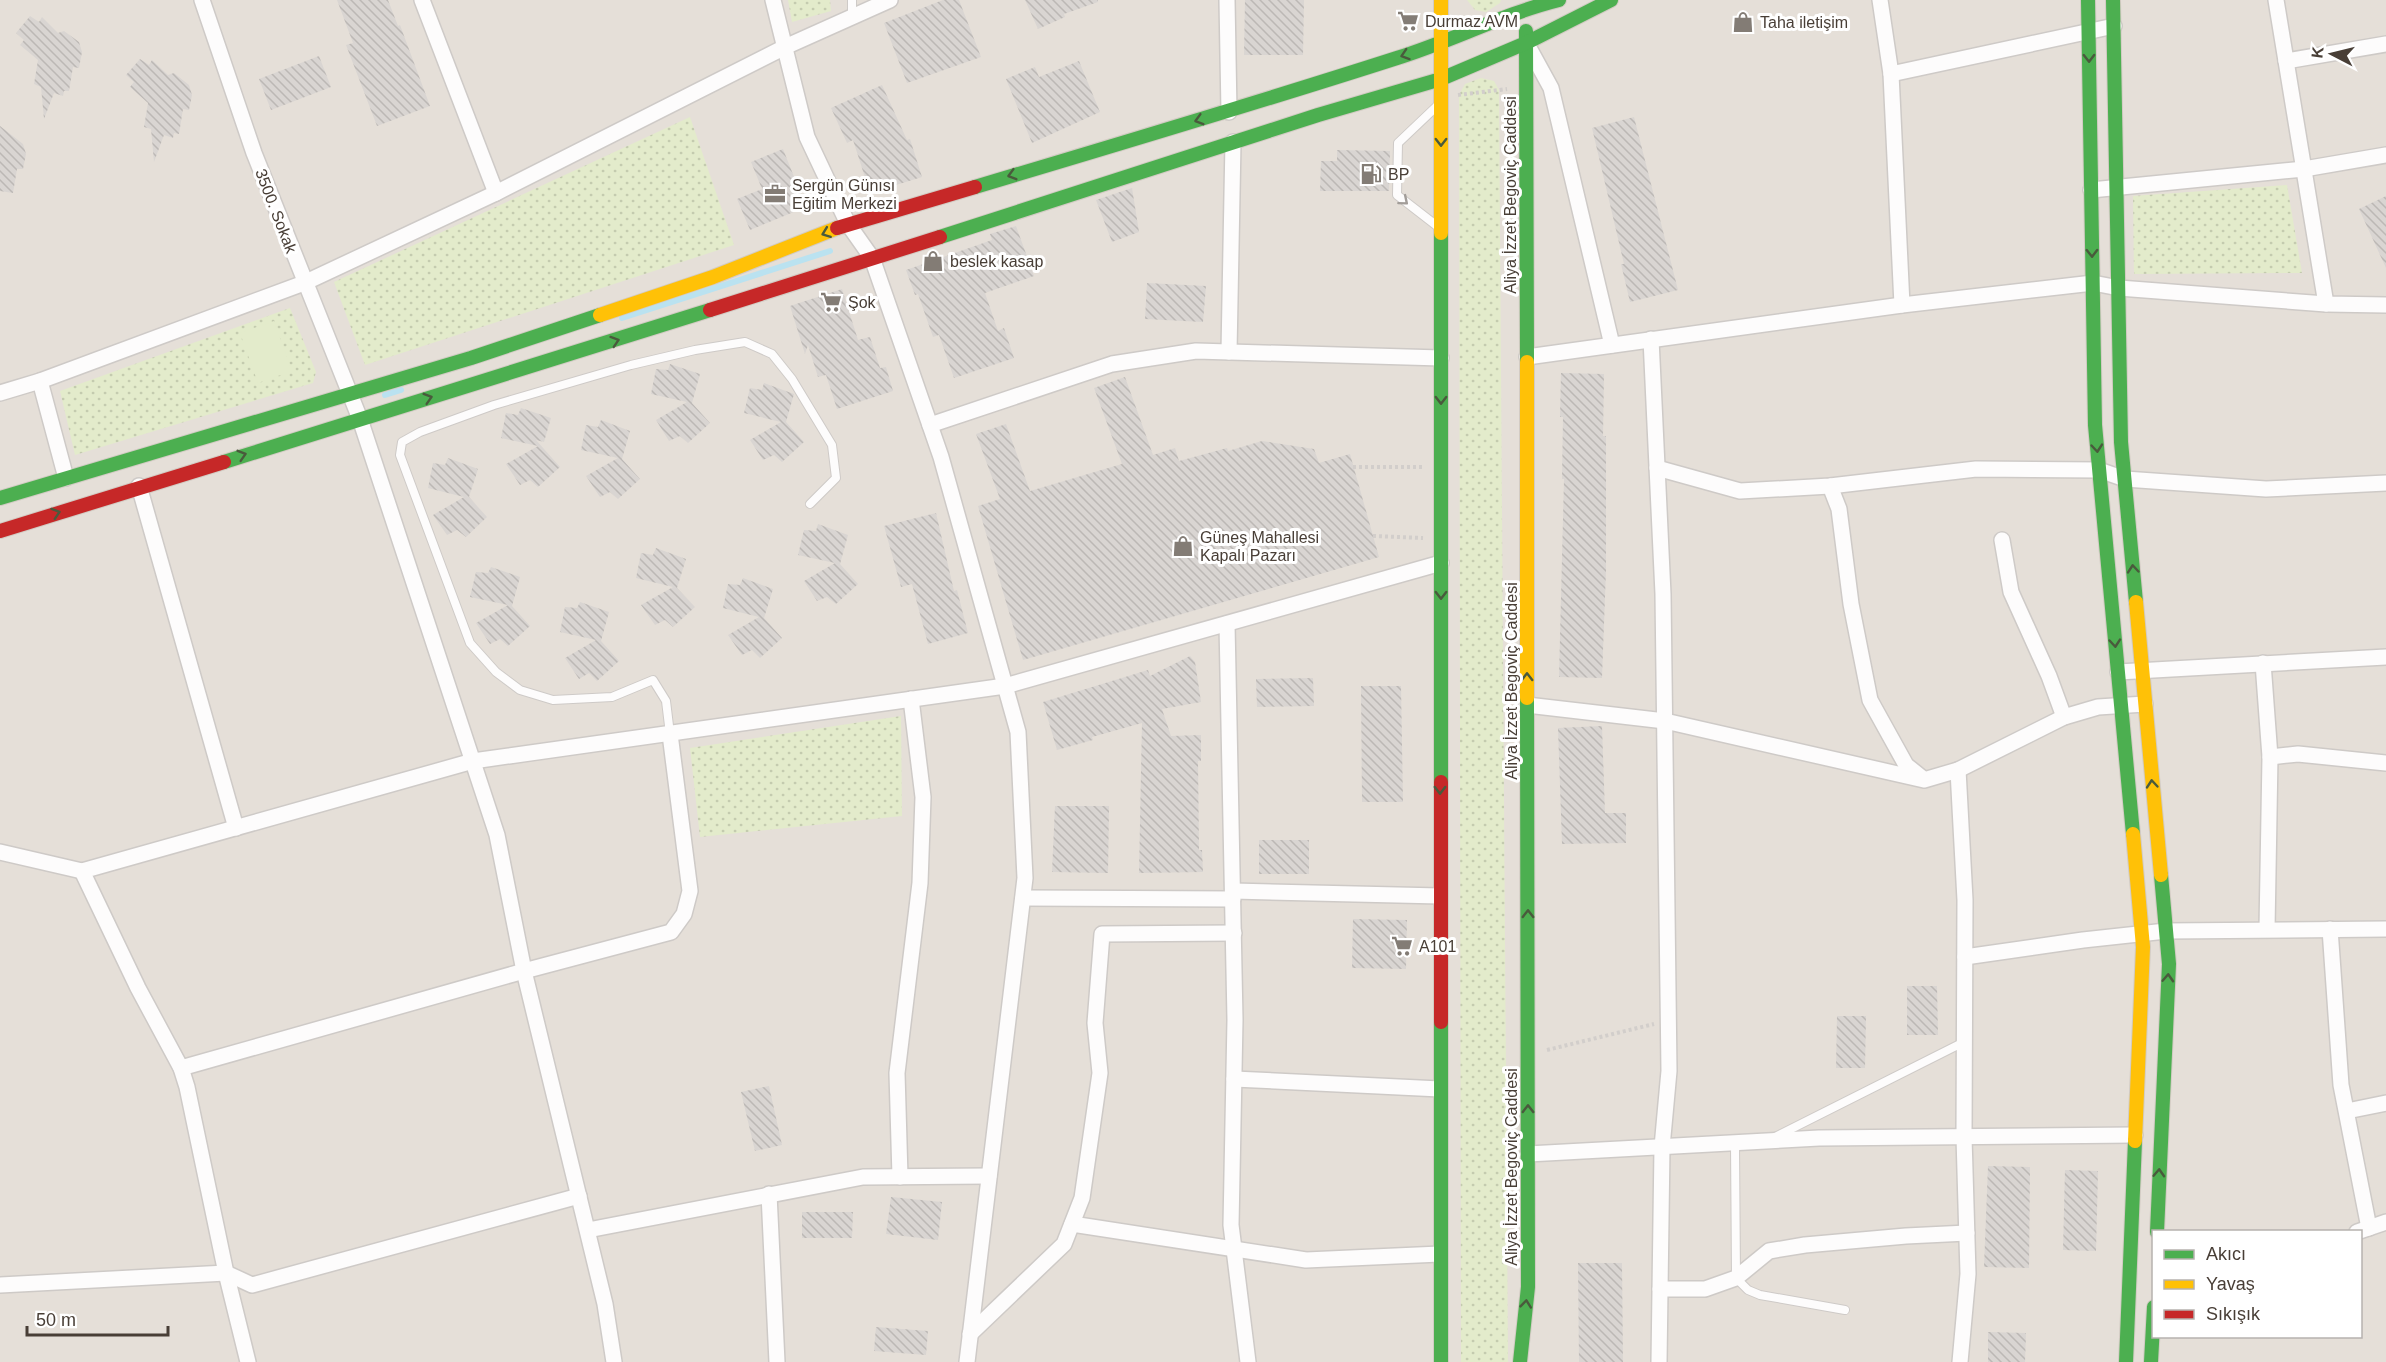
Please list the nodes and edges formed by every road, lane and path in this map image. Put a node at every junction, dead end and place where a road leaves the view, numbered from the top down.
1 (202, 0) edge
2 (422, 0) edge
3 (773, 0) edge
4 (852, 0) edge
5 (890, 0) edge
6 (1227, 0) edge
7 (1441, 0) edge
8 (1559, 0) edge
9 (1611, 0) edge
10 (1880, 0) edge
11 (2088, 0) edge
12 (2113, 0) edge
13 (2276, 0) edge
14 (1526, 4) edge
15 (852, 17) junction
16 (2114, 26) junction
17 (2089, 31) junction
18 (1526, 43) junction
19 (1441, 44) junction
20 (2386, 44) edge
21 (784, 47) junction
22 (2286, 61) junction
23 (1890, 74) junction
24 (1441, 79) junction
25 (1526, 86) junction
26 (1441, 99) junction
27 (1229, 112) junction
28 (1233, 142) junction
29 (2386, 155) edge
30 (2304, 169) junction
31 (2117, 189) junction
32 (2091, 190) junction
33 (496, 193) junction
34 (848, 224) junction
35 (1441, 229) junction
36 (872, 258) junction
37 (304, 283) junction
38 (2093, 283) junction
39 (2119, 288) junction
40 (2326, 304) junction
41 (1902, 305) junction
42 (2386, 305) edge
43 (1651, 339) junction
44 (1612, 345) junction
45 (1229, 352) junction
46 (1527, 357) junction
47 (1441, 358) junction
48 (40, 381) junction
49 (0, 393) edge
50 (350, 394) junction
51 (360, 419) junction
52 (930, 425) junction
53 (1353, 467) dead end
54 (1422, 467) dead end
55 (1657, 468) junction
56 (2099, 470) junction
57 (66, 478) junction
58 (2125, 479) junction
59 (2386, 483) edge
60 (140, 486) junction
61 (1830, 486) junction
62 (0, 498) edge
63 (810, 504) dead end
64 (0, 531) edge
65 (1373, 536) dead end
66 (1423, 538) dead end
67 (2002, 540) dead end
68 (1441, 563) junction
69 (1227, 624) junction
70 (2386, 657) edge
71 (2264, 663) junction
72 (2142, 670) junction
73 (2118, 672) junction
74 (1005, 686) junction
75 (911, 699) junction
76 (2145, 704) junction
77 (1527, 705) junction
78 (2121, 706) junction
79 (2064, 717) junction
80 (1665, 721) junction
81 (670, 734) junction
82 (2270, 757) junction
83 (473, 761) junction
84 (2386, 763) edge
85 (1958, 770) junction
86 (1924, 780) junction
87 (236, 828) junction
88 (0, 852) edge
89 (82, 871) junction
90 (1233, 895) junction
91 (1440, 896) junction
92 (1023, 898) junction
93 (2267, 929) junction
94 (2330, 929) junction
95 (2386, 929) edge
96 (2166, 931) junction
97 (1234, 933) junction
98 (2142, 933) junction
99 (1965, 957) junction
100 (524, 971) junction
101 (1669, 1020) junction
102 (1964, 1042) junction
103 (1528, 1054) junction
104 (181, 1068) junction
105 (1234, 1079) junction
106 (1440, 1089) junction
107 (2386, 1103) edge
108 (2346, 1111) junction
109 (2135, 1135) junction
110 (1964, 1137) junction
111 (1767, 1141) junction
112 (1735, 1143) junction
113 (1662, 1147) junction
114 (1528, 1154) junction
115 (989, 1176) junction
116 (900, 1177) junction
117 (769, 1194) junction
118 (579, 1196) junction
119 (2386, 1222) edge
120 (1072, 1224) junction
121 (588, 1230) junction
122 (2157, 1230) edge
123 (2363, 1230) edge
124 (1967, 1233) junction
125 (1234, 1250) junction
126 (1440, 1254) junction
127 (226, 1274) junction
128 (1736, 1278) junction
129 (0, 1285) edge
130 (1660, 1289) junction
131 (1845, 1310) dead end
132 (970, 1334) junction
133 (2152, 1338) edge
134 (248, 1362) edge
135 (614, 1362) edge
136 (777, 1362) edge
137 (967, 1362) edge
138 (1248, 1362) edge
139 (1442, 1362) edge
140 (1520, 1362) edge
141 (1659, 1362) edge
142 (1960, 1362) edge
143 (2126, 1362) edge
144 (2151, 1362) edge

1 - 37 street, 3500. Sokak
2 - 33 street
3 - 21 street
4 - 15 lane
5 - 15 street
6 - 27 street
7 - 19 street
8 - 14 street
9 - 18 street
10 - 23 street
11 - 17 street
12 - 16 street
13 - 22 street
14 - 18 street, Aliya İzzet Begoviç Caddesi
14 - 19 street
15 - 21 street
16 - 17 street
16 - 31 street
17 - 23 street
17 -> 32 street
18 - 24 street
18 - 25 street, Aliya İzzet Begoviç Caddesi
18 - 44 street
19 - 24 street
19 -> 27 street
20 - 22 street
21 - 33 street
21 - 34 street
22 - 30 street
23 - 41 street
24 - 26 street
24 - 28 street
25 - 26 path
25 - 46 street, Aliya İzzet Begoviç Caddesi
26 -> 35 street
26 -> 35 lane
27 -> 34 street
28 - 36 street
28 - 45 street
29 - 30 street
30 - 31 street
30 - 40 street
31 - 32 street
31 - 39 street
32 -> 38 street
33 - 37 street
34 - 36 street
34 -> 50 street
35 - 47 street
51 -> 36 street
36 - 52 street
37 - 48 street
37 - 50 street, 3500. Sokak
38 - 39 street
38 - 41 street
38 -> 56 street
39 - 40 street
39 - 58 street
40 - 42 street
41 - 43 street
43 - 44 street
43 - 55 street
44 - 46 street
45 - 47 street
45 - 52 street
77 -> 46 street, Aliya İzzet Begoviç Caddesi
47 -> 68 street
48 - 49 street
48 - 57 street
50 - 51 street, 3500. Sokak
50 - 57 street
60 -> 51 street
51 - 83 street, 3500. Sokak
52 - 74 street
53 - 54 path
55 - 61 street
55 - 80 street
56 - 58 street
56 - 61 street
56 -> 73 street
57 - 62 street
58 - 59 street
72 -> 58 street
64 -> 60 street
60 - 87 street
61 - 86 street
63 - 81 lane
65 - 66 path
67 - 79 street
68 - 69 street
68 -> 91 street
69 - 74 street
69 - 90 street
70 - 71 street
71 - 72 street
71 - 82 street
72 - 73 street
72 - 76 street
73 - 78 street
74 - 75 street
74 - 92 street
75 - 81 street
75 - 116 street
76 - 78 street
96 -> 76 street
77 - 80 street
103 -> 77 street, Aliya İzzet Begoviç Caddesi
78 - 79 street
78 - 98 street
79 - 85 street
80 - 86 street
80 - 101 street
81 - 83 street
81 - 100 street
82 - 84 street
82 - 93 street
83 - 87 street
83 - 100 street, 3500. Sokak
85 - 86 street
85 - 99 street
87 - 89 street
88 - 89 street
89 - 104 street
90 - 91 street
90 - 92 street
90 - 97 street
91 - 106 street
92 - 115 street
93 - 94 street
93 - 96 street
94 - 95 street
94 - 108 street
96 - 98 street
122 -> 96 street
97 - 105 street
97 - 120 street
98 - 99 street
98 - 109 street
99 - 102 street
100 - 104 street
100 - 118 street, 3500. Sokak
101 - 103 path
101 - 113 street
102 - 110 street
102 - 111 lane
114 -> 103 street, Aliya İzzet Begoviç Caddesi
104 - 127 street
105 - 106 street
105 - 125 street
106 - 126 street
107 - 108 street
108 - 123 street
109 - 110 street
109 - 143 street
110 - 111 street
110 - 124 street
111 - 112 street
112 - 113 street
112 - 128 lane
113 - 114 street
113 - 130 street
140 -> 114 street, Aliya İzzet Begoviç Caddesi
115 - 116 street
115 - 132 street
116 - 117 street
117 - 121 street
117 - 136 street
118 - 121 street, 3500. Sokak
118 - 127 street
119 - 123 street
120 - 125 street
120 - 132 street
121 - 135 street, 3500. Sokak
124 - 128 street
124 - 142 street
125 - 126 street
125 - 138 street
126 - 139 street
127 - 129 street
127 - 134 street
128 - 130 street
128 - 131 lane
130 - 141 street
132 - 137 street
133 - 144 street

